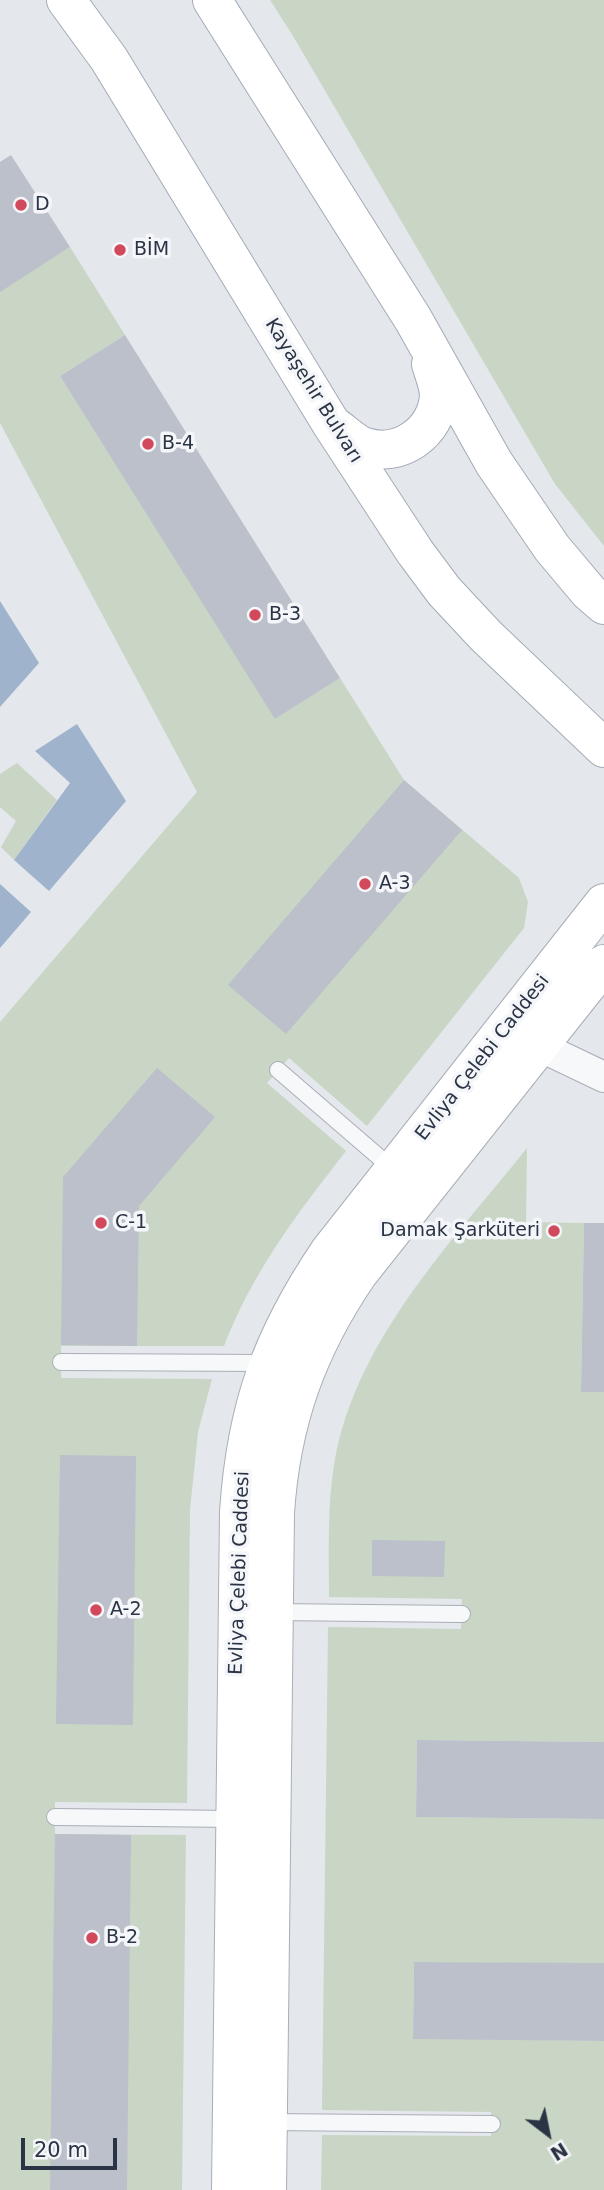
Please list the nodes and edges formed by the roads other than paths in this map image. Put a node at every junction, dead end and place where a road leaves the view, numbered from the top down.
1 (66, 0) edge
2 (212, 0) edge
3 (412, 318) junction
4 (332, 425) junction
5 (604, 605) edge
6 (604, 748) edge
7 (604, 903) edge
8 (604, 964) edge
9 (539, 1045) junction
10 (278, 1070) dead end
11 (604, 1077) edge
12 (394, 1170) junction
13 (61, 1362) dead end
14 (269, 1363) junction
15 (274, 1612) junction
16 (461, 1614) dead end
17 (55, 1817) dead end
18 (235, 1819) junction
19 (249, 2122) junction
20 (492, 2124) dead end
21 (230, 2190) edge
22 (267, 2190) edge

1 - 4 street, Kayaşehir Bulvarı
2 - 3 street
3 - 4 street
3 - 5 street
4 - 6 street, Kayaşehir Bulvarı
7 - 12 street, Evliya Çelebi Caddesi
8 - 9 street, Evliya Çelebi Caddesi
9 - 11 street
9 - 15 street, Evliya Çelebi Caddesi
10 - 12 lane
12 - 14 street, Evliya Çelebi Caddesi
13 - 14 lane
14 - 18 street, Evliya Çelebi Caddesi
15 - 16 lane
15 - 19 street, Evliya Çelebi Caddesi
17 - 18 lane
18 - 19 street, Evliya Çelebi Caddesi
19 - 20 lane
19 - 21 street, Evliya Çelebi Caddesi
19 - 22 street, Evliya Çelebi Caddesi

